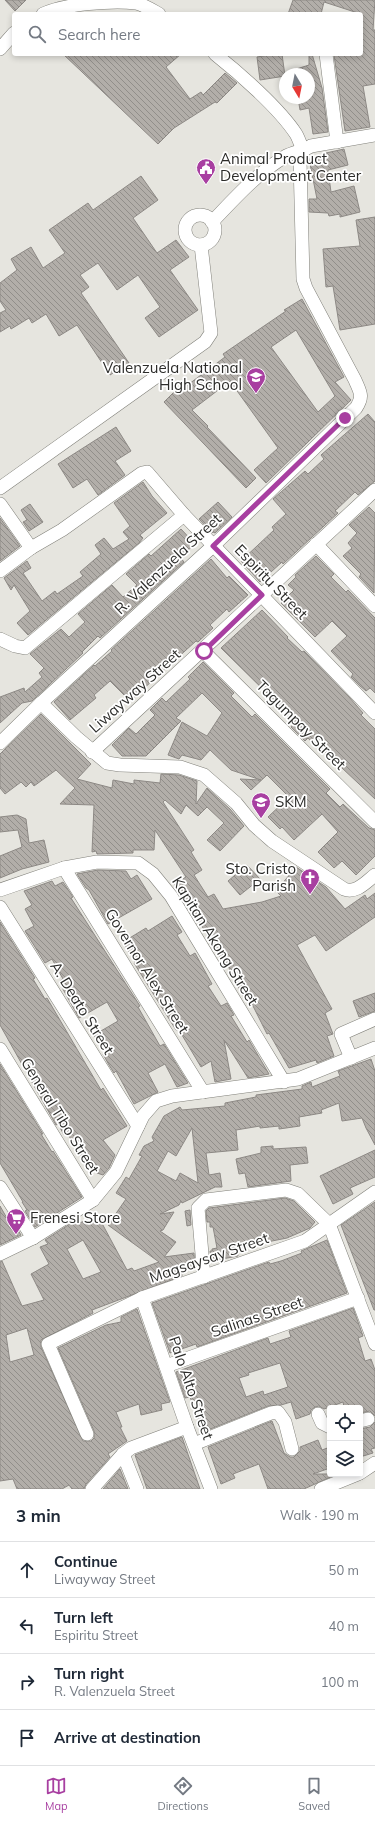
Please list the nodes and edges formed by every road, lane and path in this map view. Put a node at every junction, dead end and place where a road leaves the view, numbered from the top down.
1 (74, 3) edge
2 (49, 12) edge
3 (155, 12) edge
4 (12, 35) edge
5 (0, 49) edge
6 (217, 56) edge
7 (326, 56) edge
8 (375, 135) edge
9 (337, 142) junction
10 (303, 151) junction
11 (212, 222) junction
12 (200, 245) junction
13 (0, 488) edge
14 (373, 496) edge
15 (0, 504) edge
16 (184, 515) junction
17 (316, 544) junction
18 (213, 546) junction
19 (31, 548) junction
20 (0, 570) edge
21 (262, 595) junction
22 (375, 606) edge
23 (0, 639) edge
24 (204, 651) junction
25 (41, 703) junction
26 (375, 713) edge
27 (1, 740) edge
28 (92, 752) junction
29 (375, 822) edge
30 (64, 868) junction
31 (375, 875) edge
32 (0, 890) edge
33 (0, 907) edge
34 (375, 1019) edge
35 (375, 1048) edge
36 (0, 1049) edge
37 (351, 1058) junction
38 (284, 1082) junction
39 (203, 1092) junction
40 (138, 1126) junction
41 (0, 1187) edge
42 (375, 1192) edge
43 (93, 1200) junction
44 (330, 1224) junction
45 (33, 1238) junction
46 (0, 1254) edge
47 (204, 1277) junction
48 (142, 1298) junction
49 (358, 1298) junction
50 (375, 1344) edge
51 (166, 1366) junction
52 (318, 1414) dead end
53 (327, 1426) edge
54 (187, 1427) junction
55 (87, 1434) dead end
56 (194, 1444) junction
57 (292, 1449) dead end
58 (123, 1454) junction
59 (375, 1463) edge
60 (363, 1471) edge
61 (351, 1477) edge
62 (92, 1489) edge
63 (137, 1489) edge
64 (210, 1489) edge
65 (321, 1489) edge

1 - 2 street
1 - 3 street
4 - 5 street
6 - 10 street
7 - 9 street
8 - 9 street
9 - 10 street
10 - 11 street
10 - 18 street, R. Valenzuela Street
11 - 12 street
11 - 12 street
12 - 13 street
14 - 17 street, Liwayway Street
15 - 19 street
16 - 18 street, Espiritu Street
16 - 19 street, Espiritu Street
16 - 23 street
17 - 21 street, Liwayway Street
17 - 22 street
18 - 21 street, Espiritu Street
18 - 25 street, R. Valenzuela Street
19 - 20 street
21 - 24 street, Liwayway Street
21 - 26 street, Espiritu Street
24 - 28 street, Liwayway Street
24 - 29 street, Tagumpay Street
25 - 27 street, R. Valenzuela Street
25 - 28 street
28 - 31 street
30 - 32 street, Kapitan Akong Street
30 - 38 street, Kapitan Akong Street
30 - 39 street, Governor Alex Street
33 - 40 street, A. Deato Street
34 - 37 street
35 - 37 street
36 - 43 street, General Tibo Street
37 - 38 street
38 - 39 street
39 - 40 street
40 - 43 street
41 - 45 street
42 - 44 street, Magsaysay Street
43 - 45 street
44 - 47 street, Magsaysay Street
44 - 47 street
44 - 49 street
45 - 46 street
47 - 48 street, Magsaysay Street
48 - 51 street, Palo Alto Street
48 - 55 street, Magsaysay Street
49 - 50 street
49 - 51 street, Salinas Street
51 - 54 street, Palo Alto Street
52 - 53 street
54 - 56 street, Palo Alto Street
54 - 58 street
56 - 57 street
56 - 64 street, Palo Alto Street
58 - 62 street
58 - 63 street
59 - 60 street
61 - 65 street

